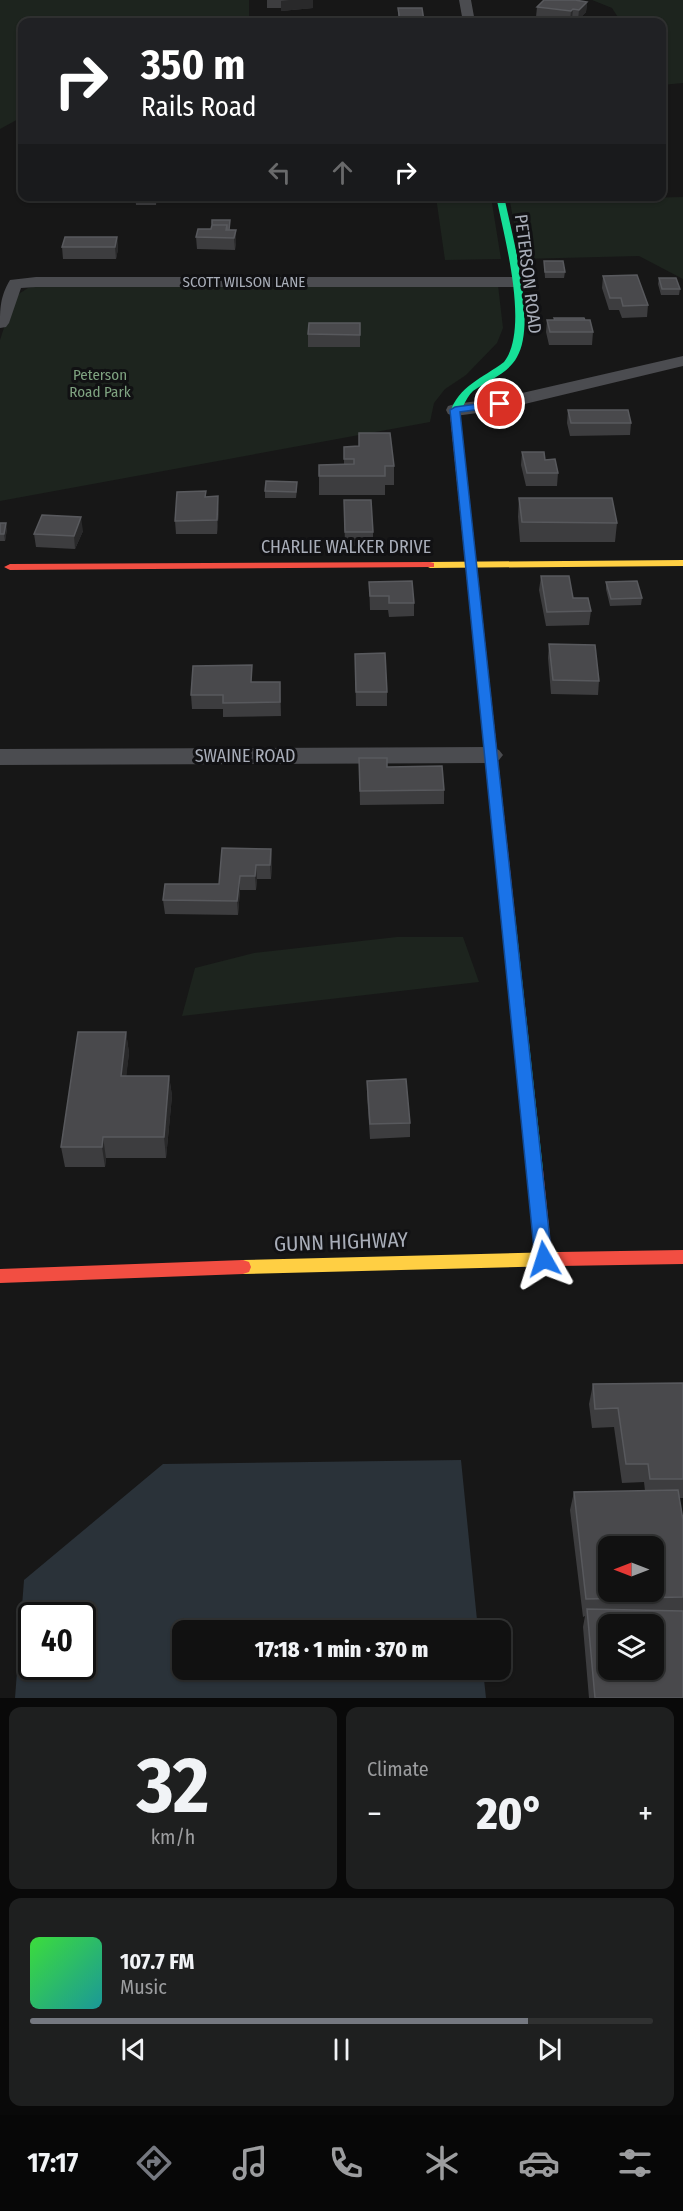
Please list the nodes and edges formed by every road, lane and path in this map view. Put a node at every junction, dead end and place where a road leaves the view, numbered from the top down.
1 (465, 0) edge
2 (468, 18) edge
3 (501, 201) edge
4 (515, 282) junction
5 (0, 323) edge
6 (683, 361) edge
7 (455, 410) junction
8 (683, 563) edge
9 (470, 565) junction
10 (10, 567) dead end
11 (490, 755) junction
12 (0, 757) edge
13 (683, 1257) edge
14 (544, 1259) junction
15 (0, 1276) edge

1 - 2 street
3 - 4 street, PETERSON ROAD
4 - 5 street, SCOTT WILSON LANE
4 - 7 street, PETERSON ROAD
6 - 7 street
7 - 9 street
8 - 9 street, CHARLIE WALKER DRIVE
9 - 10 street, CHARLIE WALKER DRIVE
9 - 11 street
11 - 12 street, SWAINE ROAD
11 - 14 street
13 - 14 street, GUNN HIGHWAY
14 - 15 street, GUNN HIGHWAY

